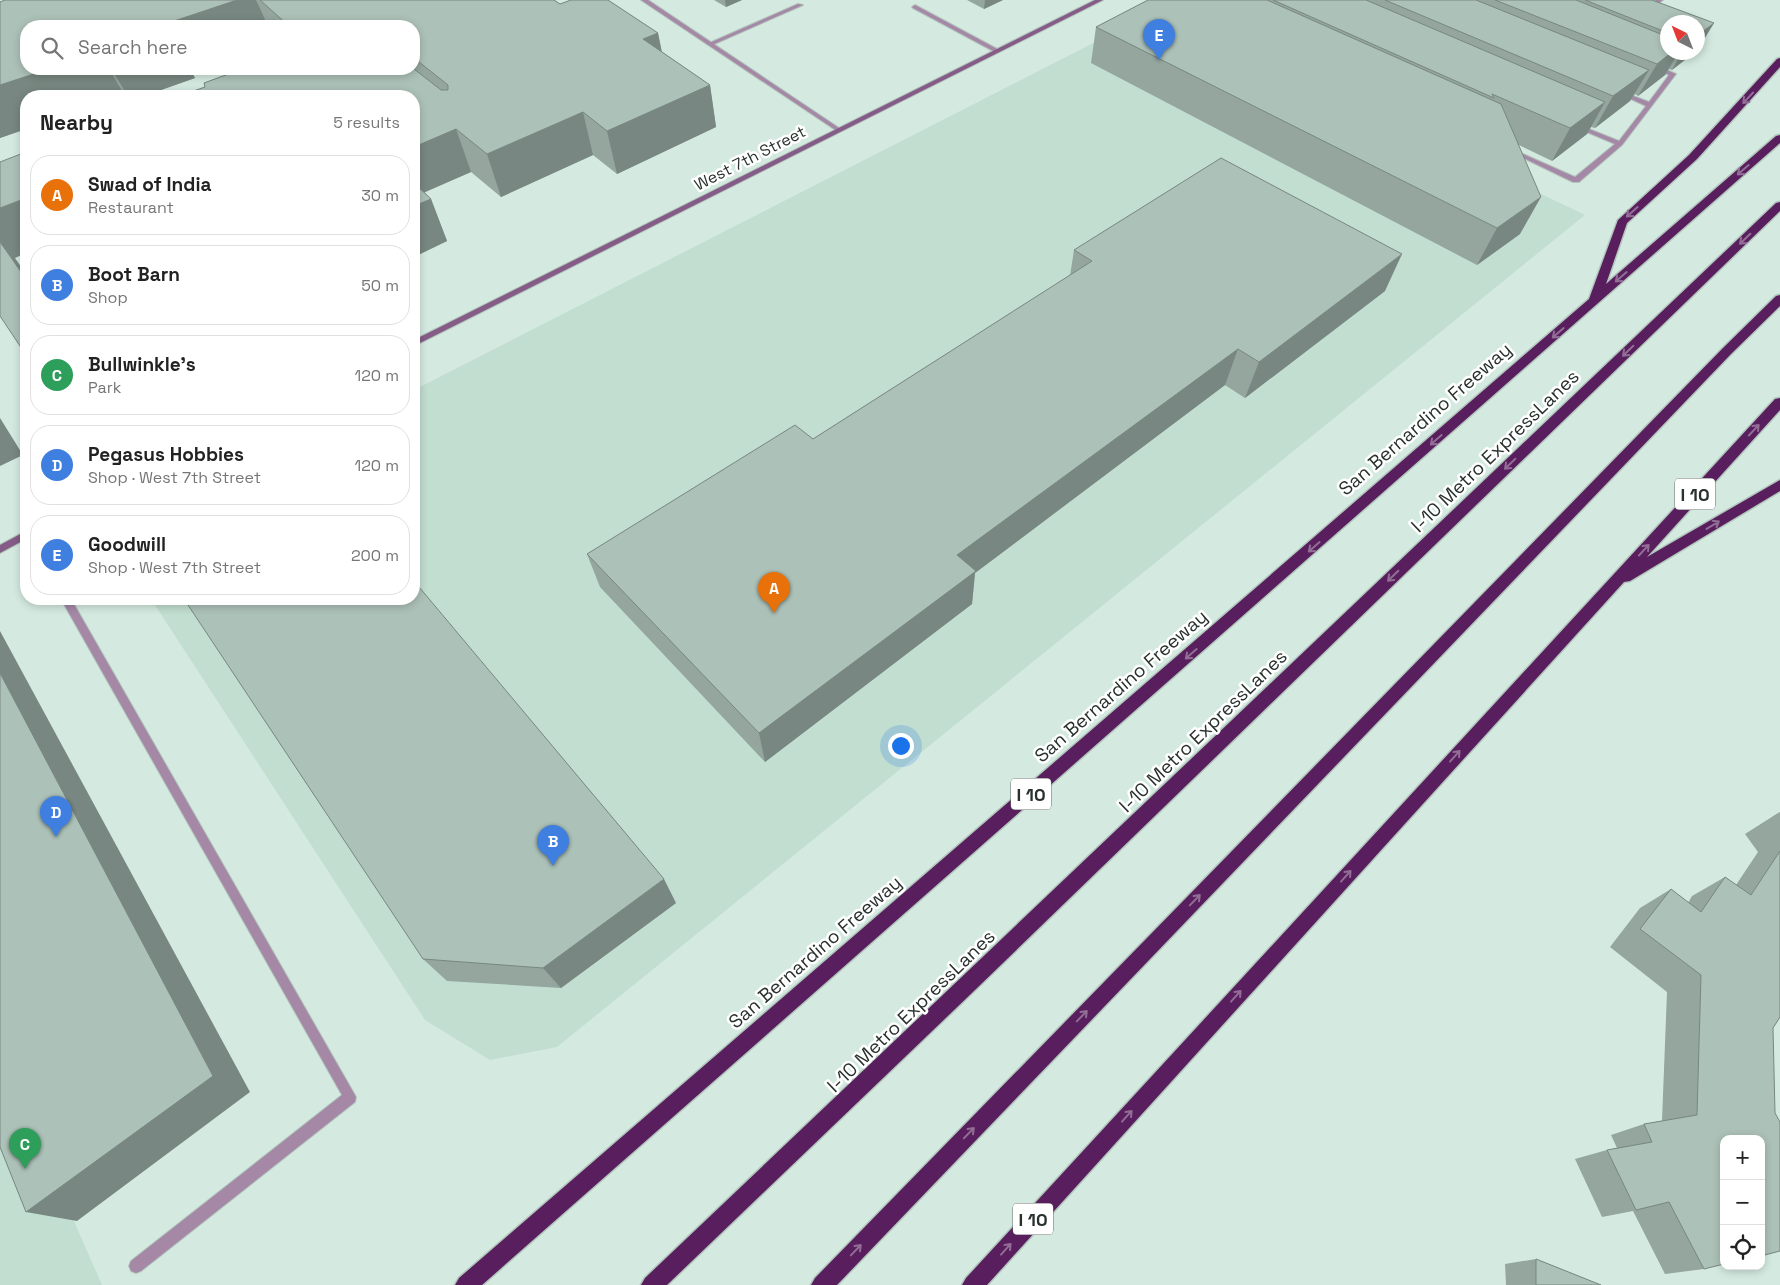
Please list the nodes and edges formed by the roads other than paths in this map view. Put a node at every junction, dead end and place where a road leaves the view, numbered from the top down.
1 (644, 0) edge
2 (1100, 0) edge
3 (1624, 0) edge
4 (1660, 0) edge
5 (800, 5) dead end
6 (915, 7) dead end
7 (710, 44) junction
8 (997, 52) junction
9 (1780, 61) edge
10 (1646, 62) edge
11 (1614, 90) edge
12 (1650, 105) junction
13 (1574, 124) edge
14 (839, 130) junction
15 (1780, 138) edge
16 (1620, 144) junction
17 (1504, 147) edge
18 (1780, 205) edge
19 (1780, 298) edge
20 (1595, 301) junction
21 (420, 340) edge
22 (1780, 402) edge
23 (1780, 485) edge
24 (20, 539) edge
25 (0, 548) edge
26 (1610, 586) junction
27 (69, 605) edge
28 (136, 1266) dead end
29 (466, 1285) edge
30 (652, 1285) edge
31 (822, 1285) edge
32 (973, 1285) edge

1 - 7 street
2 - 8 main road, West 7th Street
3 - 4 street
5 - 7 street
6 - 8 street
7 - 14 street
8 - 14 main road, West 7th Street
9 -> 20 highway
10 - 12 street
11 - 12 street
12 - 16 street
13 - 16 street
14 - 21 main road, West 7th Street
15 -> 20 highway, San Bernardino Freeway / I 10
16 - 17 street
18 -> 30 highway, I-10 Metro ExpressLanes
31 -> 19 highway
20 -> 29 highway, San Bernardino Freeway / I 10
26 -> 22 highway, I 10
26 -> 23 highway
24 - 25 main road
32 -> 26 highway, I 10
27 - 28 street

